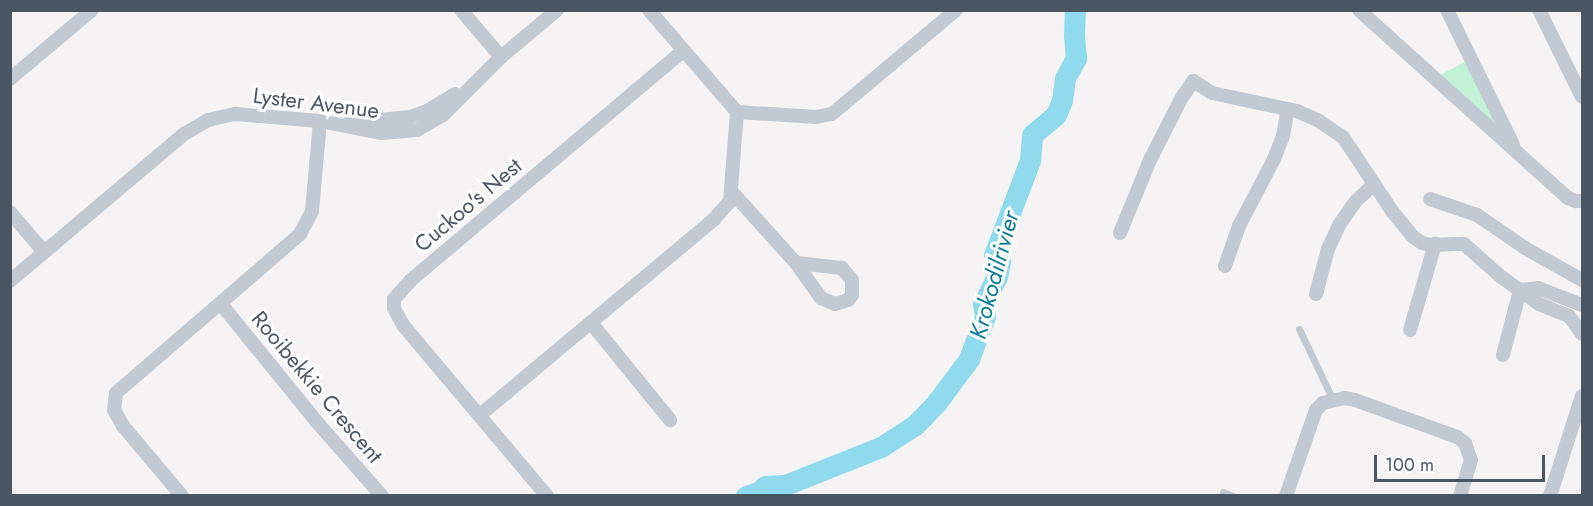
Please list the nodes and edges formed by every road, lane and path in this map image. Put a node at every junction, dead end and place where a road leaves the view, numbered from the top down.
1 (92, 10) edge
2 (461, 10) edge
3 (557, 10) edge
4 (649, 10) edge
5 (956, 10) edge
6 (1359, 10) edge
7 (1447, 10) edge
8 (1539, 10) edge
9 (683, 51) junction
10 (501, 57) junction
11 (10, 79) edge
12 (1582, 97) edge
13 (1288, 109) junction
14 (737, 112) junction
15 (320, 121) junction
16 (1517, 152) junction
17 (1374, 184) junction
18 (732, 192) junction
19 (1430, 199) dead end
20 (1582, 201) edge
21 (10, 212) edge
22 (1120, 233) dead end
23 (1435, 244) junction
24 (44, 252) junction
25 (796, 263) dead end
26 (1225, 266) dead end
27 (1582, 280) edge
28 (10, 281) edge
29 (1520, 290) junction
30 (1316, 294) dead end
31 (221, 304) junction
32 (1582, 305) edge
33 (1574, 322) junction
34 (592, 324) junction
35 (1299, 329) dead end
36 (1410, 330) dead end
37 (1582, 333) edge
38 (1503, 355) dead end
39 (1582, 396) edge
40 (1333, 400) junction
41 (480, 415) junction
42 (670, 420) dead end
43 (1223, 492) dead end
44 (182, 495) edge
45 (382, 495) edge
46 (547, 495) edge
47 (1233, 495) edge
48 (1286, 495) edge
49 (1460, 495) edge
50 (1550, 495) edge

1 - 11 street
2 - 10 street
3 - 10 street, Lyster Avenue
4 - 9 street
5 - 14 street
6 - 16 street
7 - 16 street
8 - 12 street
9 - 14 street
9 - 41 street, Cuckoo's Nest
10 - 15 street, Lyster Avenue
13 - 17 street
13 - 22 street
13 - 26 street
14 - 18 street
15 - 24 street, Lyster Avenue
15 - 31 street, Rooibekkie Crescent
16 - 20 street
17 - 23 street
17 - 30 street
18 - 25 street
18 - 34 street
19 - 27 street
21 - 24 street
23 - 29 street
23 - 36 street
24 - 28 street, Lyster Avenue
29 - 32 street
29 - 33 street
29 - 38 street
31 - 44 street, Rooibekkie Crescent
31 - 45 street, Rooibekkie Crescent
32 - 33 street
33 - 37 street
34 - 41 street
34 - 42 street
35 - 40 lane
39 - 50 street
40 - 48 street
40 - 49 street
41 - 46 street, Cuckoo's Nest
43 - 47 lane

